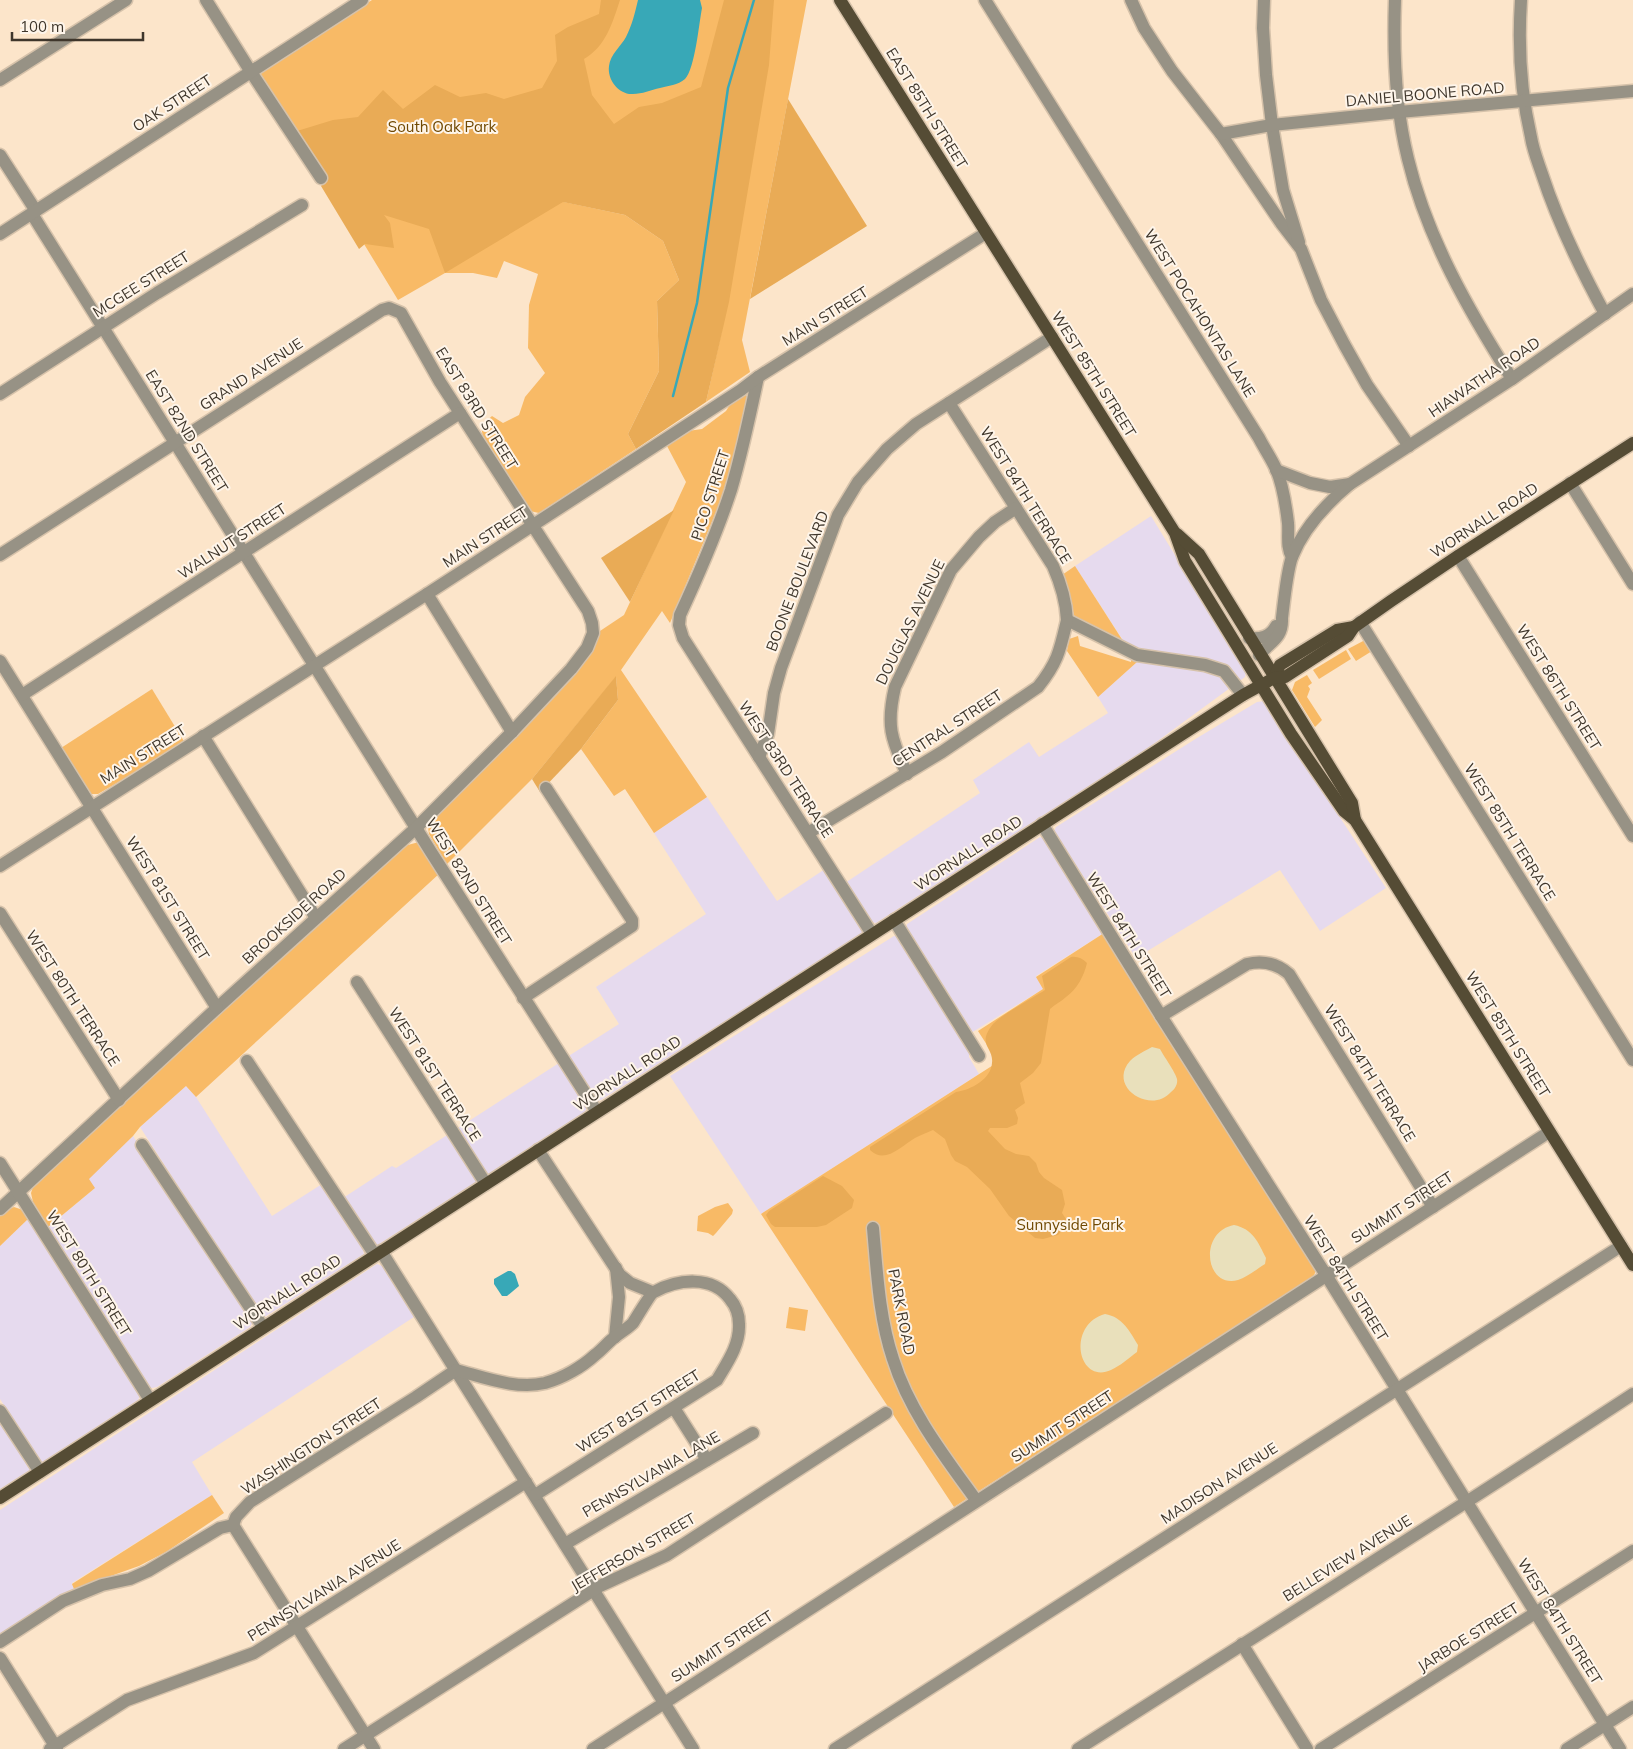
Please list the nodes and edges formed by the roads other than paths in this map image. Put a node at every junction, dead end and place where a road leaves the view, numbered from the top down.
1 (126, 0) edge
2 (206, 0) edge
3 (362, 0) edge
4 (840, 0) edge
5 (985, 0) edge
6 (1131, 0) edge
7 (1264, 0) edge
8 (1395, 0) edge
9 (1521, 0) edge
10 (251, 72) junction
11 (0, 80) edge
12 (1633, 90) edge
13 (1524, 101) junction
14 (1399, 112) junction
15 (1272, 125) junction
16 (1221, 134) junction
17 (0, 155) edge
18 (320, 178) dead end
19 (302, 205) dead end
20 (34, 212) junction
21 (986, 233) junction
22 (0, 234) edge
23 (1301, 249) junction
24 (1633, 294) edge
25 (395, 309) joint
26 (1605, 314) junction
27 (103, 327) junction
28 (1052, 337) junction
29 (758, 378) junction
30 (1512, 379) junction
31 (0, 394) edge
32 (949, 403) junction
33 (460, 413) junction
34 (175, 442) junction
35 (1633, 443) edge
36 (1409, 446) junction
37 (1276, 470) junction
38 (1570, 483) junction
39 (1350, 484) junction
40 (1016, 508) junction
41 (532, 525) junction
42 (1175, 532) junction
43 (245, 553) junction
44 (0, 555) edge
45 (1458, 556) junction
46 (1292, 557) junction
47 (1633, 584) edge
48 (427, 594) junction
49 (1282, 618) junction
50 (680, 620) joint
51 (1066, 620) junction
52 (1357, 624) junction
53 (593, 633) joint
54 (1249, 638) junction
55 (1260, 654) junction
56 (0, 660) edge
57 (315, 665) junction
58 (1274, 678) junction
59 (1261, 685) junction
60 (1242, 695) junction
61 (22, 696) junction
62 (512, 732) junction
63 (203, 736) junction
64 (760, 757) junction
65 (907, 774) junction
66 (546, 788) dead end
67 (91, 806) junction
68 (1355, 820) junction
69 (1042, 824) junction
70 (416, 828) junction
71 (1631, 828) edge
72 (808, 833) junction
73 (0, 866) edge
74 (0, 913) edge
75 (316, 918) junction
76 (894, 920) junction
77 (872, 934) junction
78 (357, 982) dead end
79 (523, 998) junction
80 (217, 1008) junction
81 (1161, 1016) junction
82 (979, 1056) dead end
83 (1633, 1060) edge
84 (247, 1061) dead end
85 (119, 1100) junction
86 (597, 1112) junction
87 (1549, 1132) junction
88 (142, 1145) dead end
89 (538, 1150) junction
90 (0, 1163) edge
91 (486, 1184) junction
92 (18, 1193) junction
93 (1433, 1207) junction
94 (0, 1209) edge
95 (873, 1228) dead end
96 (1621, 1246) junction
97 (378, 1253) junction
98 (1631, 1259) edge
99 (616, 1268) junction
100 (1326, 1276) junction
101 (652, 1292) junction
102 (262, 1327) junction
103 (615, 1336) junction
104 (456, 1370) junction
105 (1396, 1389) junction
106 (1633, 1394) edge
107 (150, 1400) junction
108 (674, 1408) junction
109 (0, 1411) edge
110 (886, 1413) dead end
111 (753, 1433) dead end
112 (707, 1460) junction
113 (40, 1472) junction
114 (526, 1482) junction
115 (534, 1495) junction
116 (0, 1498) edge
117 (976, 1500) junction
118 (1467, 1503) junction
119 (233, 1525) junction
120 (565, 1544) junction
121 (1633, 1551) edge
122 (595, 1591) junction
123 (1536, 1614) junction
124 (297, 1628) junction
125 (0, 1642) edge
126 (1242, 1644) junction
127 (0, 1658) edge
128 (665, 1703) junction
129 (1633, 1707) edge
130 (1605, 1724) junction
131 (366, 1736) junction
132 (54, 1748) edge
133 (344, 1749) edge
134 (374, 1749) edge
135 (593, 1749) edge
136 (694, 1749) edge
137 (835, 1749) edge
138 (1078, 1749) edge
139 (1307, 1749) edge
140 (1321, 1749) edge
141 (1567, 1749) edge
142 (1620, 1749) edge

1 - 11 street
2 - 10 street
3 - 10 street, OAK STREET
4 - 21 main road, EAST 85TH STREET
5 - 37 street, WEST POCAHONTAS LANE
6 - 16 street
7 - 15 street
8 - 14 street
9 - 13 street
10 - 18 street
10 - 20 street, OAK STREET
12 - 13 street, DANIEL BOONE ROAD
13 - 14 street, DANIEL BOONE ROAD
13 - 26 street
14 - 15 street, DANIEL BOONE ROAD
14 - 30 street
15 - 16 street, DANIEL BOONE ROAD
15 - 23 street
16 - 23 street
17 - 20 street, EAST 82ND STREET
19 - 27 street, MCGEE STREET
20 - 22 street, OAK STREET
20 - 27 street, EAST 82ND STREET
21 - 28 main road, WEST 85TH STREET
21 - 29 street, MAIN STREET
23 - 36 street
24 - 26 street, HIAWATHA ROAD
25 - 33 street, EAST 83RD STREET
25 - 34 street, GRAND AVENUE
26 - 30 street, HIAWATHA ROAD
27 - 31 street, MCGEE STREET
27 - 34 street, EAST 82ND STREET
28 - 32 street, BOONE BOULEVARD
28 - 42 main road, WEST 85TH STREET
29 - 41 street, MAIN STREET
29 - 50 street, PICO STREET
30 - 36 street, HIAWATHA ROAD
32 - 40 street, WEST 84TH TERRACE
32 - 64 street, BOONE BOULEVARD
33 - 41 street, EAST 83RD STREET
33 - 43 street, WALNUT STREET
34 - 43 street, EAST 82ND STREET
34 - 44 street, GRAND AVENUE
35 - 38 main road, WORNALL ROAD
36 - 39 street, HIAWATHA ROAD
37 - 39 street, HIAWATHA ROAD
37 - 46 street, WEST POCAHONTAS LANE
38 - 45 main road, WORNALL ROAD
38 - 47 street
39 - 46 street, HIAWATHA ROAD
40 - 51 street, WEST 84TH TERRACE
40 - 65 street, DOUGLAS AVENUE
41 - 48 street, MAIN STREET
41 - 53 street, EAST 83RD STREET
42 - 54 main road, WEST 85TH STREET
42 - 59 main road, WEST 85TH STREET
43 - 57 street, EAST 82ND STREET
43 - 61 street, WALNUT STREET
45 - 52 main road, WORNALL ROAD
45 - 71 street, WEST 86TH STREET
46 - 49 street, HIAWATHA ROAD
48 - 57 street, MAIN STREET
48 - 62 street
49 - 54 street
49 - 55 street, HIAWATHA ROAD
50 - 64 street, WEST 83RD TERRACE
51 - 60 street
51 - 65 street, CENTRAL STREET
52 - 58 main road, WORNALL ROAD
52 - 83 street, WEST 85TH TERRACE
53 - 62 street, BROOKSIDE ROAD
54 - 55 main road, WEST 85TH STREET
55 - 58 main road, WEST 85TH STREET
56 - 61 street, WEST 81ST STREET
57 - 63 street, MAIN STREET
57 - 70 street, WEST 82ND STREET
58 - 59 main road, WORNALL ROAD
58 - 68 main road, WEST 85TH STREET
59 - 60 main road, WORNALL ROAD
59 - 68 main road, WEST 85TH STREET
60 - 69 main road, WORNALL ROAD
61 - 67 street, WEST 81ST STREET
62 - 70 street, BROOKSIDE ROAD
63 - 67 street, MAIN STREET
63 - 75 street
64 - 72 street, WEST 83RD TERRACE
65 - 72 street, CENTRAL STREET
66 - 79 street
67 - 73 street, MAIN STREET
67 - 80 street, WEST 81ST STREET
68 - 87 main road, WEST 85TH STREET
69 - 76 main road, WORNALL ROAD
69 - 81 street, WEST 84TH STREET
70 - 75 street, BROOKSIDE ROAD
70 - 79 street, WEST 82ND STREET
72 - 77 street, WEST 83RD TERRACE
74 - 85 street, WEST 80TH TERRACE
75 - 80 street, BROOKSIDE ROAD
76 - 77 main road, WORNALL ROAD
76 - 82 street
77 - 86 main road, WORNALL ROAD
78 - 91 street, WEST 81ST TERRACE
79 - 86 street, WEST 82ND STREET
80 - 85 street, BROOKSIDE ROAD
81 - 93 street, WEST 84TH TERRACE
81 - 100 street, WEST 84TH STREET
84 - 97 street
85 - 92 street, BROOKSIDE ROAD
86 - 89 main road, WORNALL ROAD
87 - 93 street, SUMMIT STREET
87 - 96 main road, WEST 85TH STREET
88 - 102 street
89 - 91 main road, WORNALL ROAD
89 - 99 street
90 - 92 street, WEST 80TH STREET
91 - 97 main road, WORNALL ROAD
92 - 94 street, BROOKSIDE ROAD
92 - 107 street, WEST 80TH STREET
93 - 100 street, SUMMIT STREET
95 - 117 street, PARK ROAD
96 - 98 main road, WEST 85TH STREET
96 - 105 street, MADISON AVENUE
97 - 102 main road, WORNALL ROAD
97 - 104 street
99 - 101 street
99 - 103 street
100 - 105 street, WEST 84TH STREET
100 - 117 street, SUMMIT STREET
101 - 103 street
101 - 108 street, WEST 81ST STREET
102 - 107 main road, WORNALL ROAD
103 - 104 street
104 - 114 street
104 - 119 street, WASHINGTON STREET
105 - 118 street, WEST 84TH STREET
105 - 137 street, MADISON AVENUE
106 - 118 street, BELLEVIEW AVENUE
107 - 113 main road, WORNALL ROAD
108 - 112 street
108 - 115 street, WEST 81ST STREET
109 - 113 street
110 - 122 street, JEFFERSON STREET
111 - 112 street, PENNSYLVANIA LANE
112 - 120 street, PENNSYLVANIA LANE
113 - 116 main road, WORNALL ROAD
114 - 115 street
114 - 124 street, PENNSYLVANIA AVENUE
115 - 120 street
117 - 128 street, SUMMIT STREET
118 - 123 street, WEST 84TH STREET
118 - 126 street, BELLEVIEW AVENUE
119 - 124 street
119 - 125 street
120 - 122 street
121 - 123 street, JARBOE STREET
122 - 128 street
122 - 131 street, JEFFERSON STREET
123 - 130 street, WEST 84TH STREET
123 - 140 street, JARBOE STREET
124 - 131 street
124 - 132 street, PENNSYLVANIA AVENUE
126 - 138 street, BELLEVIEW AVENUE
126 - 139 street
127 - 132 street
128 - 135 street, SUMMIT STREET
128 - 136 street
129 - 130 street
130 - 141 street
130 - 142 street, WEST 84TH STREET
131 - 133 street, JEFFERSON STREET
131 - 134 street

